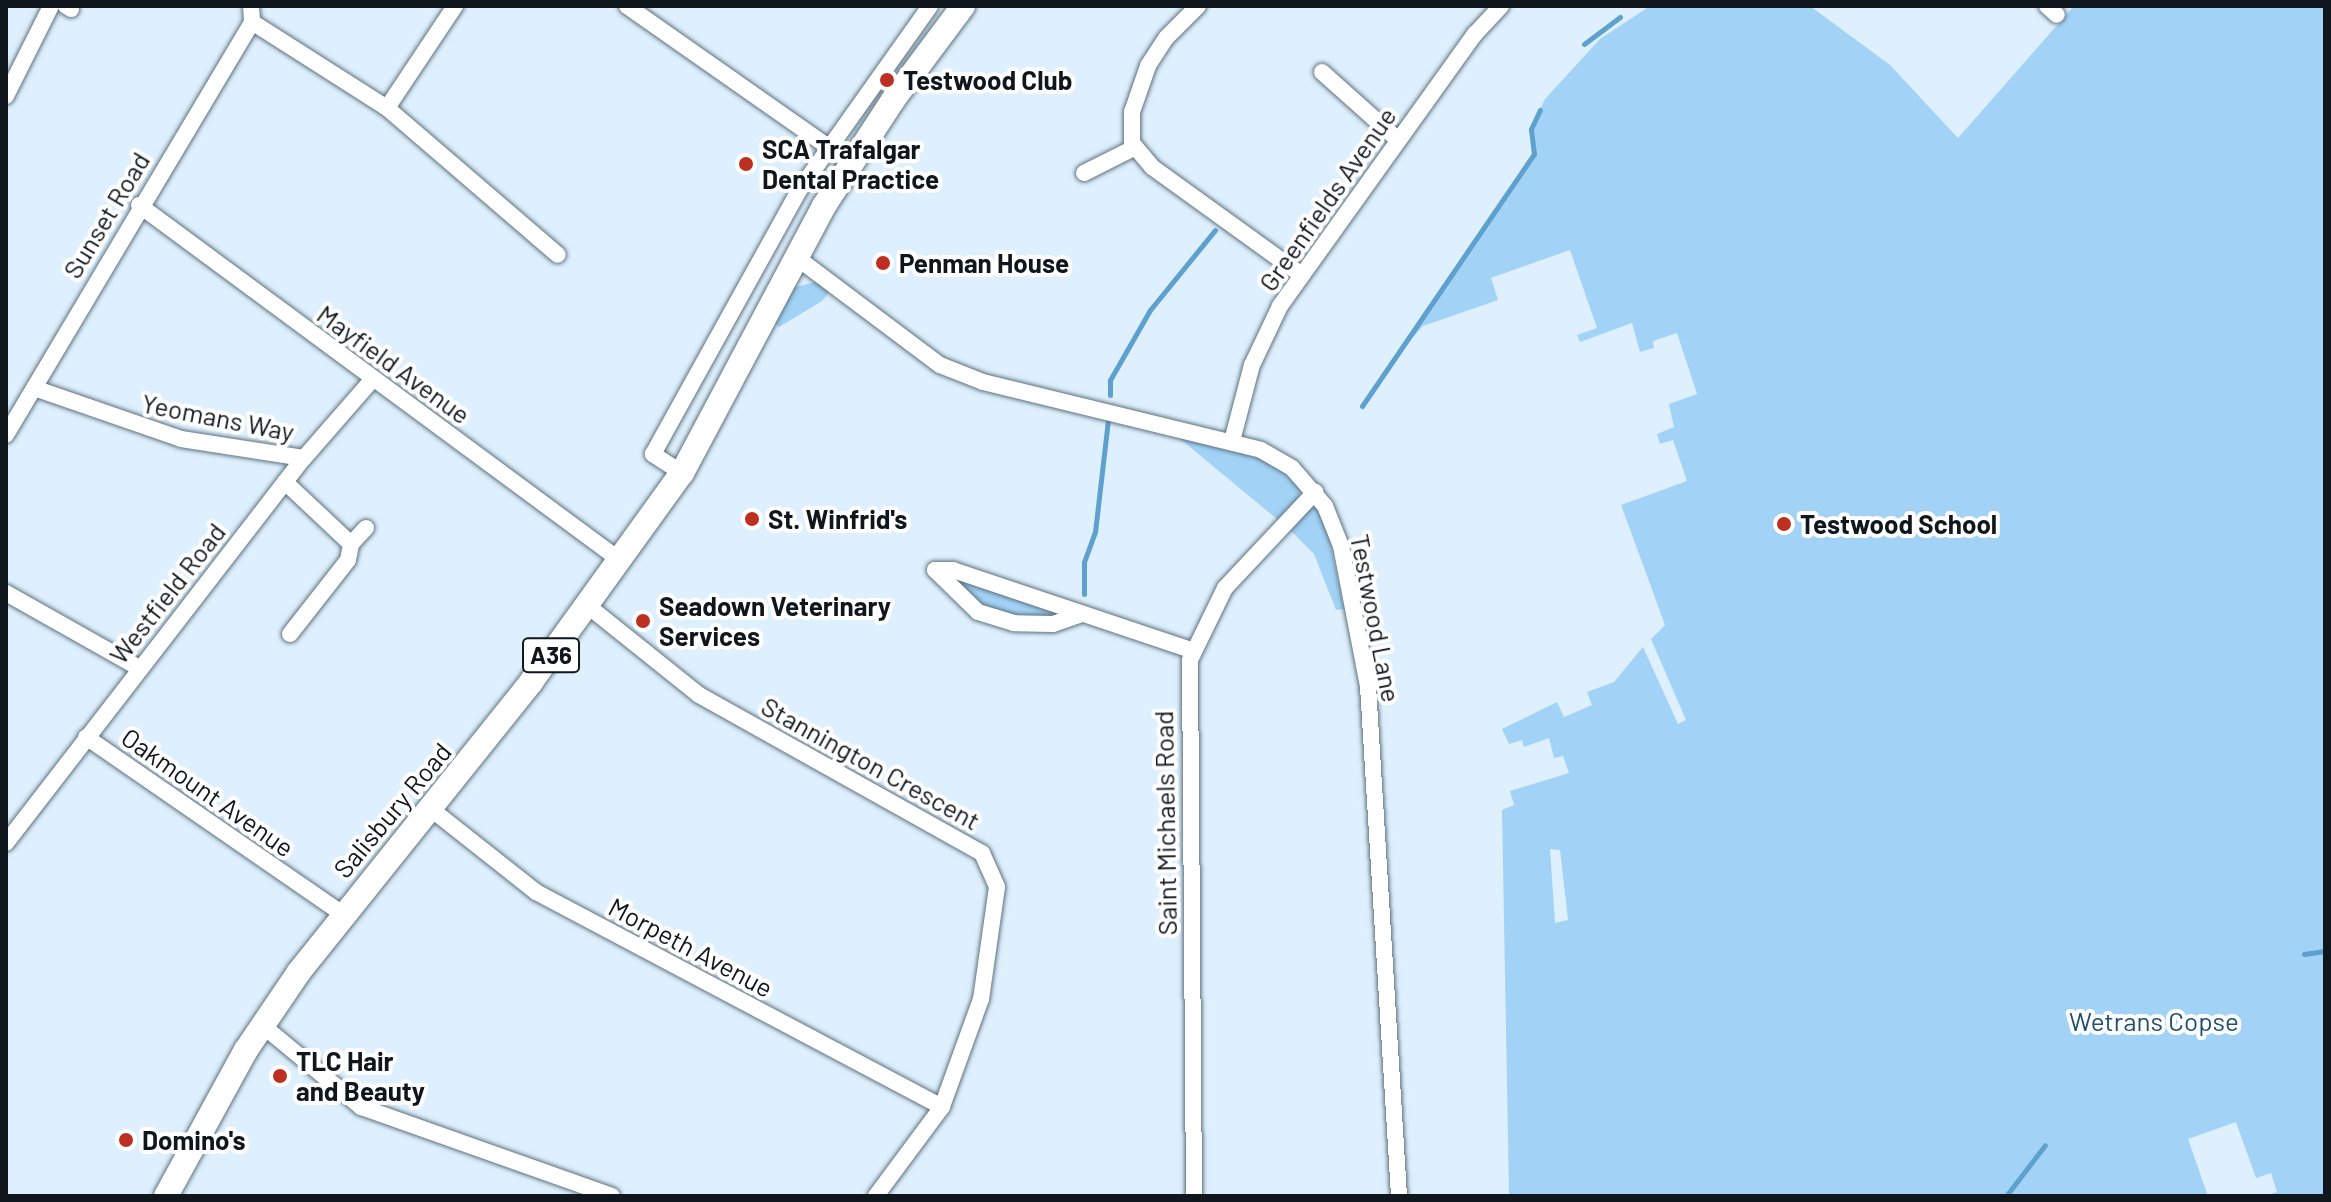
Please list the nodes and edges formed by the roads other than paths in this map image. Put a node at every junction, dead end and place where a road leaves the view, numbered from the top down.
1 (51, 6) edge
2 (455, 6) edge
3 (627, 6) edge
4 (930, 6) edge
5 (963, 6) edge
6 (1198, 6) edge
7 (1501, 6) edge
8 (251, 14) edge
9 (1322, 72) dead end
10 (6, 96) edge
11 (387, 108) junction
12 (1398, 140) junction
13 (827, 147) junction
14 (1134, 148) junction
15 (851, 163) junction
16 (1084, 173) dead end
17 (139, 205) junction
18 (558, 255) dead end
19 (796, 257) junction
20 (1302, 275) junction
21 (373, 379) junction
22 (34, 388) junction
23 (6, 435) edge
24 (1232, 441) junction
25 (304, 458) junction
26 (682, 473) junction
27 (285, 482) junction
28 (1315, 492) junction
29 (366, 528) dead end
30 (351, 544) junction
31 (621, 561) junction
32 (6, 593) edge
33 (588, 606) junction
34 (1082, 614) junction
35 (290, 634) dead end
36 (1193, 651) junction
37 (139, 668) junction
38 (86, 737) junction
39 (6, 809) edge
40 (431, 809) junction
41 (22, 818) junction
42 (6, 843) edge
43 (343, 914) junction
44 (262, 1025) junction
45 (942, 1107) junction
46 (166, 1196) edge
47 (612, 1196) edge
48 (876, 1196) edge
49 (1194, 1196) edge
50 (1399, 1196) edge

1 - 10 street
2 - 11 street
3 - 13 street
4 - 13 street
5 - 15 main road, Salisbury Road / A36
6 - 14 street
7 - 12 street, Greenfields Avenue
8 - 11 street, Sunset Road
8 - 17 street, Sunset Road
9 - 12 street
11 - 18 street, Sunset Road
12 - 20 street, Greenfields Avenue
13 - 15 street
13 - 26 street
14 - 16 street
14 - 20 street
15 - 19 main road, Salisbury Road / A36
17 - 21 street, Mayfield Avenue
17 - 22 street, Sunset Road
19 - 24 street, Testwood Lane
19 - 26 main road, Salisbury Road / A36
20 - 24 street, Greenfields Avenue
21 - 25 street, Westfield Road
21 - 31 street, Mayfield Avenue
22 - 23 street, Sunset Road
22 - 25 street, Yeomans Way
24 - 28 street, Testwood Lane
25 - 27 street, Westfield Road
26 - 31 main road, Salisbury Road / A36
27 - 30 street
27 - 37 street, Westfield Road
28 - 36 street, Saint Michaels Road
28 - 50 street, Testwood Lane
29 - 30 street
30 - 35 street
31 - 33 main road, Salisbury Road / A36
32 - 37 street
33 - 40 main road, Salisbury Road / A36
33 - 45 street, Stannington Crescent
34 - 34 street
34 - 36 street
36 - 49 street, Saint Michaels Road
37 - 38 street, Westfield Road
38 - 41 street, Westfield Road
38 - 43 street, Oakmount Avenue
39 - 41 street
40 - 43 main road, Salisbury Road / A36
40 - 45 street, Morpeth Avenue
41 - 42 street, Westfield Road
43 - 44 main road, Salisbury Road / A36
44 - 46 main road, Salisbury Road / A36
44 - 47 street
45 - 48 street, Stannington Crescent

